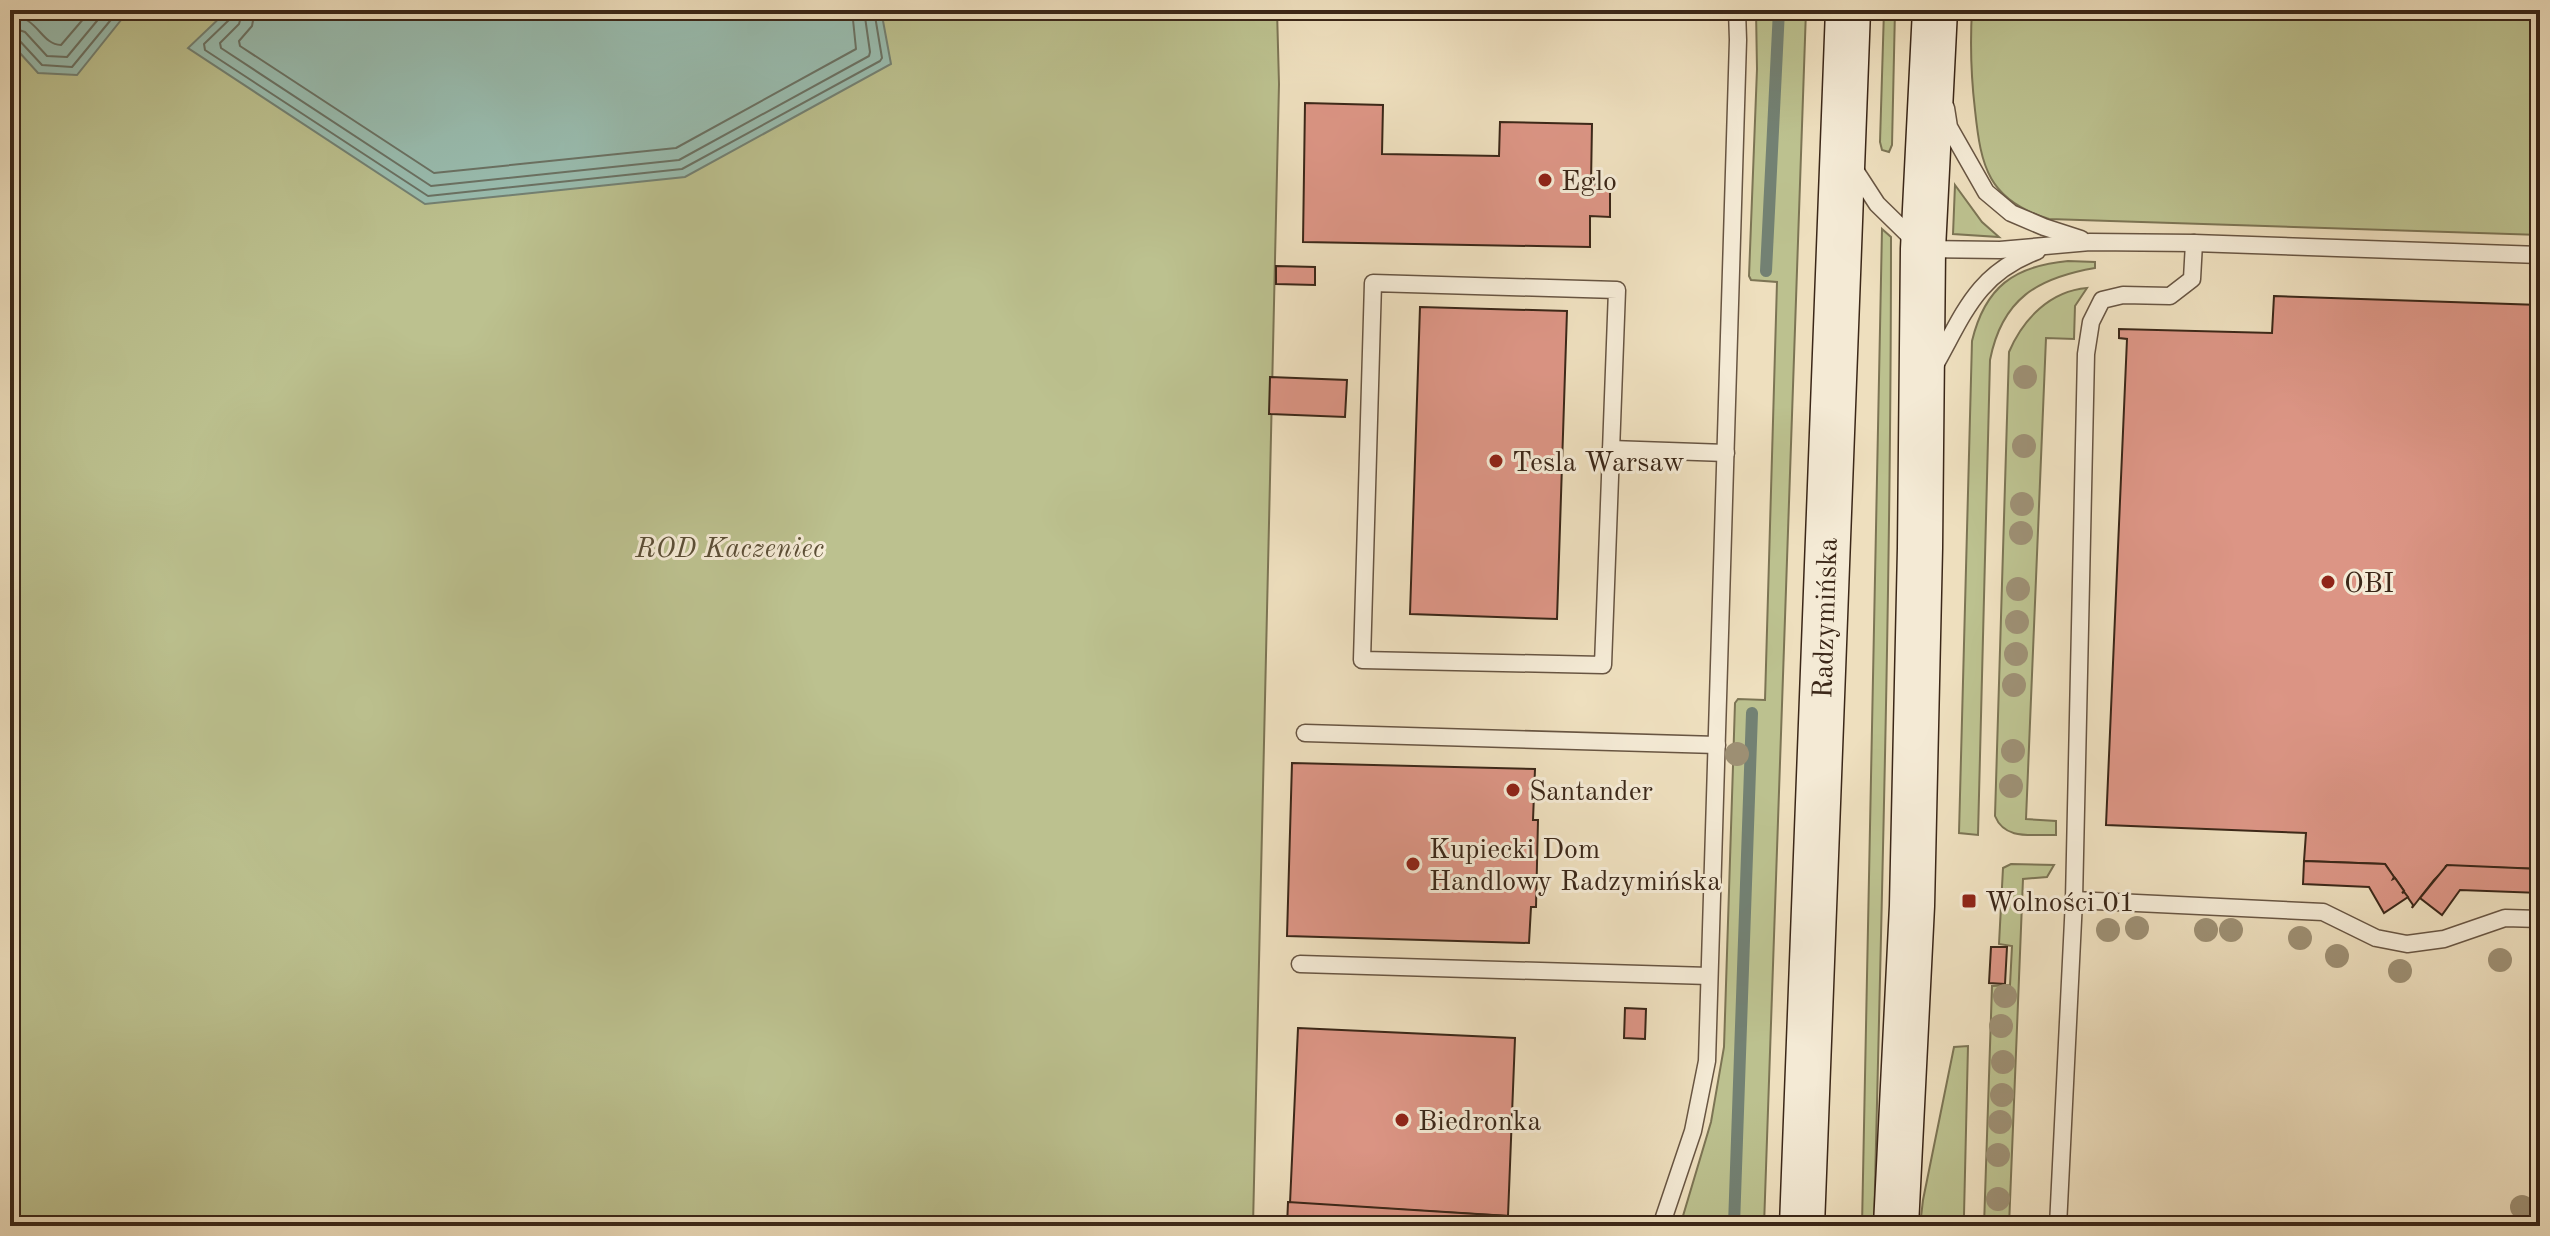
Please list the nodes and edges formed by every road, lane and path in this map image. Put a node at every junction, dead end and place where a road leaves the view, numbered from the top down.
1 (1737, 10) edge
2 (1848, 10) edge
3 (1934, 29) edge
4 (1843, 114) junction
5 (2090, 242) junction
6 (2194, 243) junction
7 (1923, 249) junction
8 (2540, 255) edge
9 (1921, 390) junction
10 (1611, 449) junction
11 (1726, 453) junction
12 (1305, 733) dead end
13 (1717, 745) junction
14 (2074, 900) junction
15 (2540, 919) edge
16 (1300, 964) dead end
17 (1709, 976) junction
18 (1661, 1226) edge
19 (1802, 1226) edge
20 (1896, 1226) edge
21 (2058, 1226) edge

1 - 11 lane
2 - 4 main road, Radzymińska
3 - 5 lane
3 - 7 main road
4 - 7 lane
4 - 19 main road, Radzymińska
5 - 6 lane
5 - 7 lane
5 - 9 lane
6 - 8 lane
6 - 14 lane
7 - 9 main road
9 - 20 main road
10 - 10 lane
10 - 11 lane
11 - 13 lane
12 - 13 lane
13 - 17 lane
14 - 15 lane
14 - 21 lane
16 - 17 lane
17 - 18 lane

